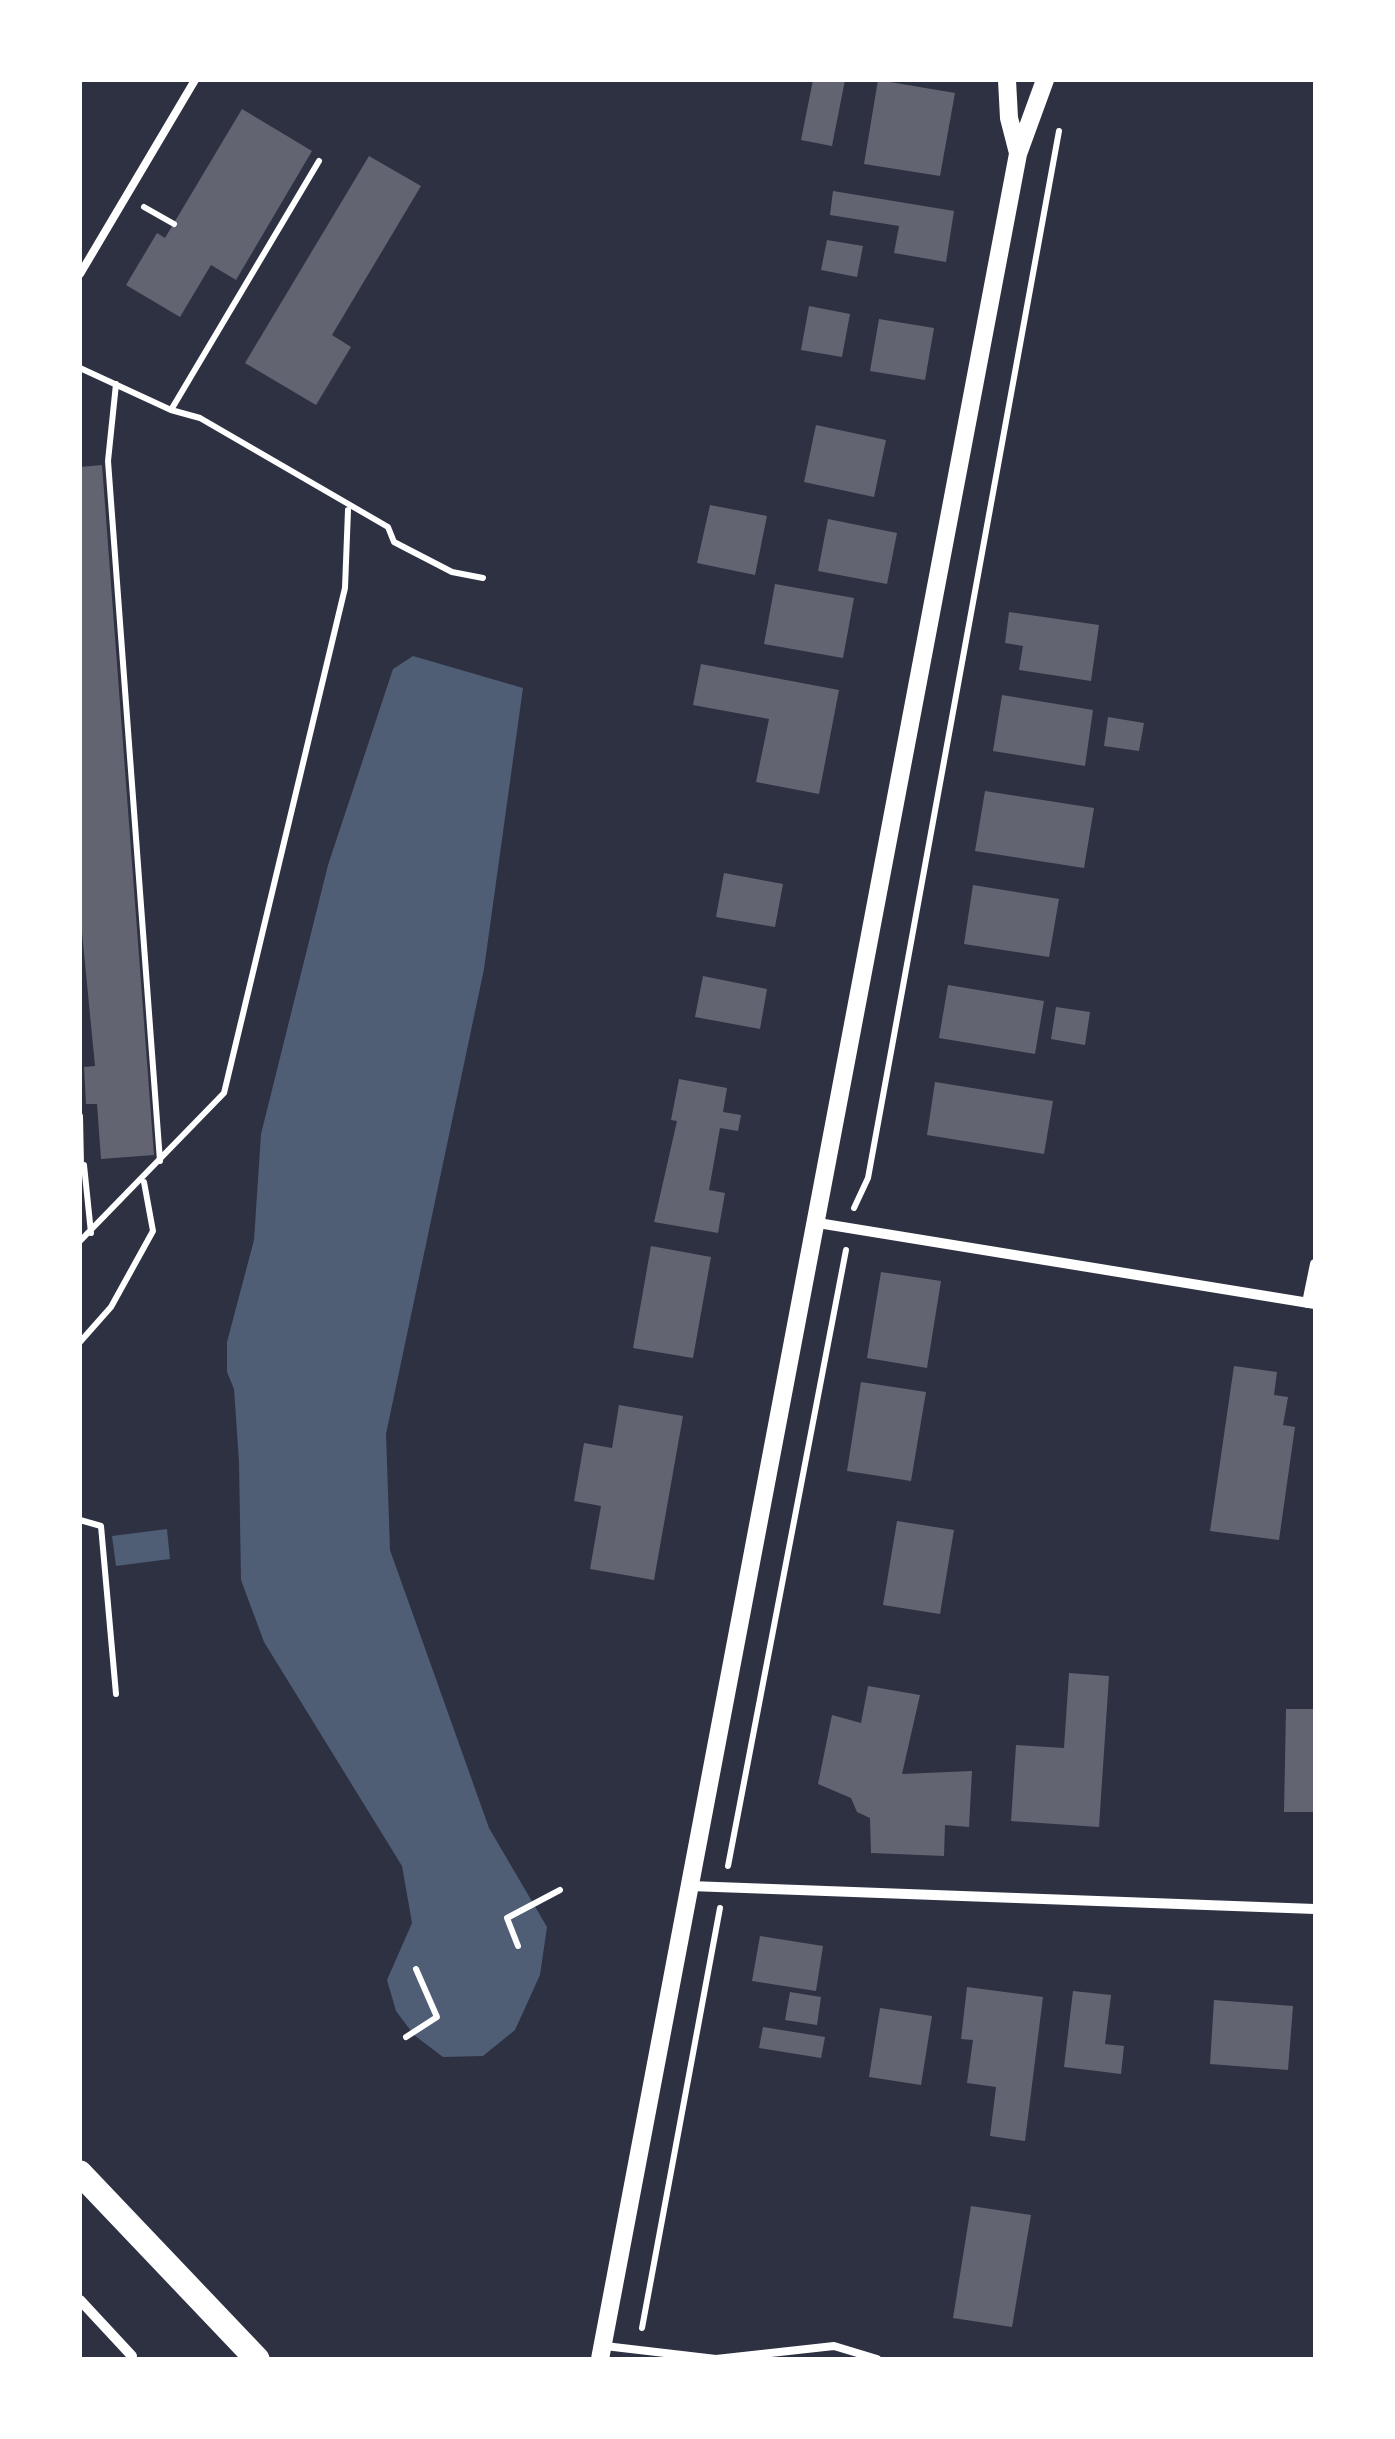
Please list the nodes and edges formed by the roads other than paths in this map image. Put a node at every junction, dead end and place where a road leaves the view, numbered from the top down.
1 (195, 80) edge
2 (1007, 80) edge
3 (1046, 80) edge
4 (1018, 154) junction
5 (80, 274) edge
6 (818, 1224) junction
7 (1315, 1264) edge
8 (1311, 1304) edge
9 (690, 1886) junction
10 (1315, 1910) edge
11 (80, 2174) edge
12 (80, 2300) edge
13 (598, 2355) edge
14 (132, 2356) dead end
15 (257, 2359) edge
16 (878, 2359) edge

1 - 5 lane
2 - 4 street
3 - 4 street
4 - 6 street
6 - 8 street
6 - 9 street
7 - 8 street
9 - 10 street
9 - 13 street
11 - 15 main road
12 - 14 street
13 - 16 lane

